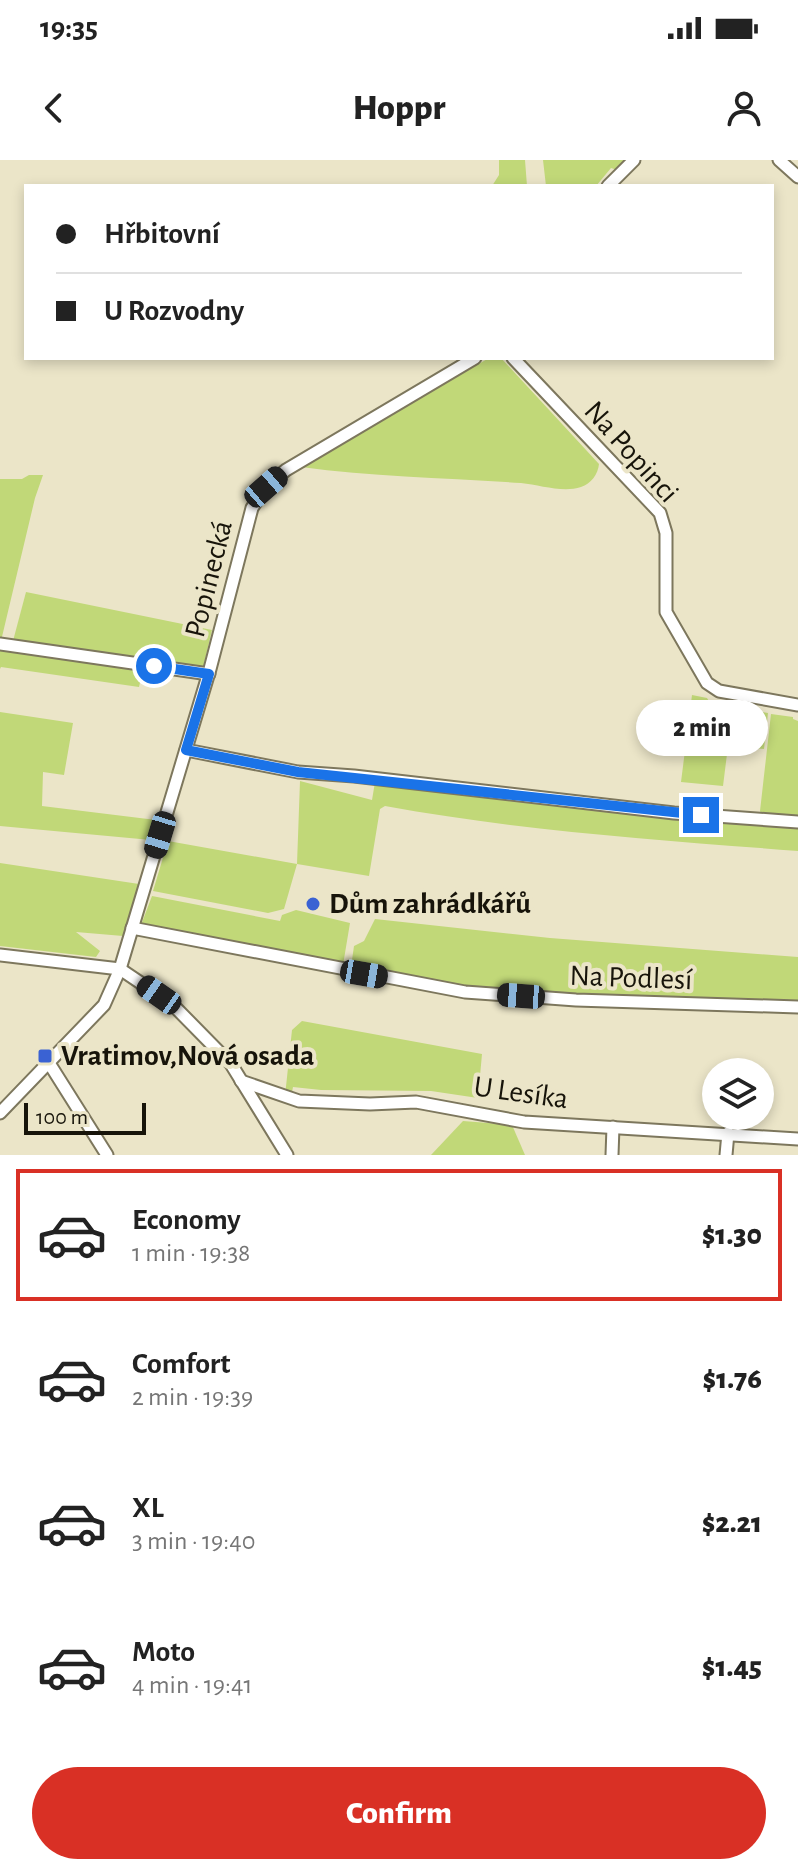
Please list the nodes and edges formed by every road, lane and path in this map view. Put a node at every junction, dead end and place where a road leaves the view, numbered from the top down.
1 (634, 160) edge
2 (779, 160) edge
3 (798, 177) edge
4 (610, 184) edge
5 (472, 360) edge
6 (515, 360) edge
7 (0, 644) edge
8 (209, 674) junction
9 (798, 705) edge
10 (186, 750) junction
11 (798, 822) edge
12 (132, 928) junction
13 (0, 955) edge
14 (120, 969) junction
15 (798, 1007) edge
16 (49, 1063) junction
17 (241, 1081) junction
18 (0, 1113) edge
19 (613, 1127) junction
20 (728, 1133) junction
21 (798, 1139) edge
22 (281, 1153) edge
23 (107, 1155) edge
24 (612, 1155) edge
25 (726, 1155) edge

1 - 4 street
2 - 3 street
5 - 8 street, Popinecká
6 - 9 street, Na Popinci
7 - 8 street
8 - 10 street, Popinecká
10 - 11 street
10 - 12 street, Popinecká
12 - 14 street, Popinecká
12 - 15 street, Na Podlesí
13 - 14 street
14 - 16 street, Popinecká
14 - 17 street
16 - 18 street, Popinecká
16 - 23 street
17 - 19 street, U Lesíka
17 - 22 street
19 - 20 street, U Lesíka
19 - 24 street
20 - 21 street, U Lesíka
20 - 25 street

